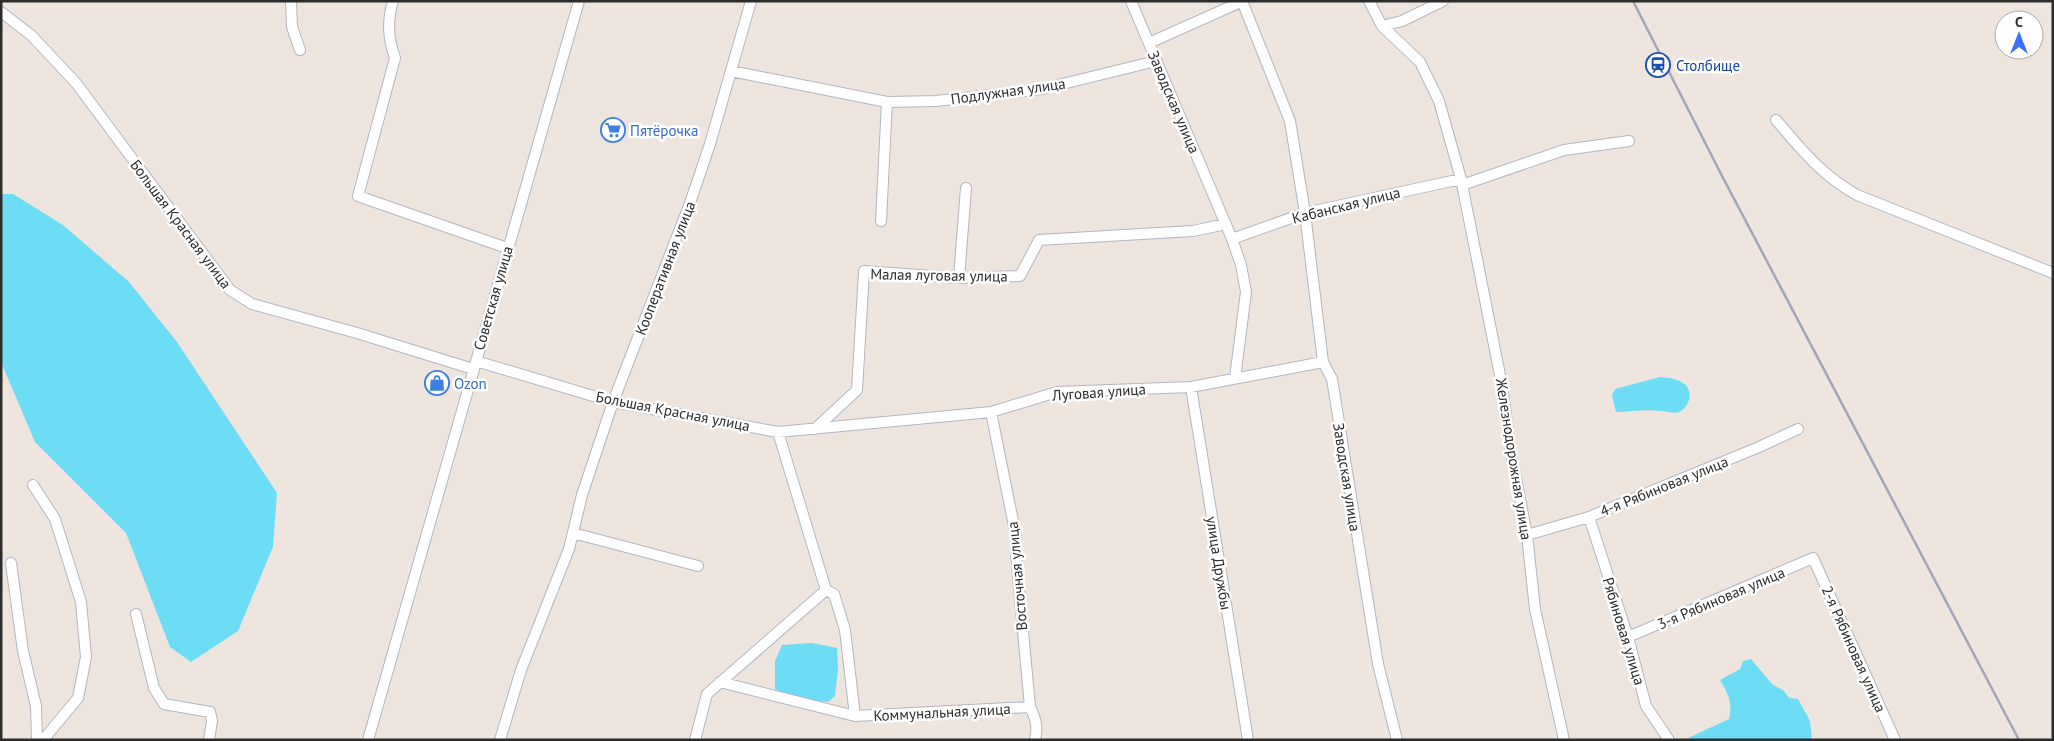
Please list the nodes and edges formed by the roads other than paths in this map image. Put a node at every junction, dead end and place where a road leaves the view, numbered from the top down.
1 (291, 1) edge
2 (393, 1) edge
3 (579, 1) edge
4 (752, 1) edge
5 (1131, 1) edge
6 (1243, 1) edge
7 (1368, 1) edge
8 (1443, 1) edge
9 (1, 12) edge
10 (1382, 26) junction
11 (1149, 43) junction
12 (300, 50) dead end
13 (1156, 61) junction
14 (731, 71) junction
15 (887, 102) junction
16 (1776, 120) dead end
17 (1629, 141) dead end
18 (1461, 179) junction
19 (966, 188) dead end
20 (1305, 213) junction
21 (880, 221) dead end
22 (1226, 224) junction
23 (1232, 239) junction
24 (508, 248) junction
25 (2053, 273) edge
26 (959, 278) junction
27 (1323, 362) junction
28 (474, 365) junction
29 (1235, 378) junction
30 (1191, 387) junction
31 (613, 402) junction
32 (991, 412) junction
33 (814, 429) junction
34 (1798, 429) dead end
35 (778, 432) junction
36 (33, 485) dead end
37 (1589, 517) junction
38 (573, 533) junction
39 (1527, 535) junction
40 (1814, 558) joint
41 (11, 563) dead end
42 (698, 566) dead end
43 (826, 590) junction
44 (136, 614) dead end
45 (1628, 637) junction
46 (720, 682) junction
47 (1030, 707) junction
48 (855, 716) junction
49 (37, 740) edge
50 (42, 740) edge
51 (210, 740) edge
52 (368, 740) edge
53 (500, 740) edge
54 (695, 740) edge
55 (1035, 740) edge
56 (1248, 740) edge
57 (1397, 740) edge
58 (1564, 740) edge
59 (1669, 740) edge
60 (1895, 740) edge

1 - 12 street
2 - 24 street
3 - 24 street, Советская улица
4 - 14 street, Кооперативная улица
5 - 11 street, Заводская улица
6 - 11 street
6 - 20 street, Заводская улица
7 - 10 street
8 - 10 street
9 - 28 street, Большая Красная улица
10 - 18 street
11 - 13 street, Заводская улица
13 - 15 street, Подлужная улица
13 - 22 street, Заводская улица
14 - 15 street, Подлужная улица
14 - 31 street, Кооперативная улица
15 - 21 street
16 - 25 street
17 - 18 street, Кабанская улица
18 - 20 street, Кабанская улица
18 - 39 street, Железнодорожная улица
19 - 26 street
20 - 23 street, Кабанская улица
20 - 27 street, Заводская улица
22 - 23 street, Заводская улица
22 - 26 street, Малая луговая улица
23 - 29 street, Заводская улица
24 - 28 street, Советская улица
26 - 33 street, Малая луговая улица
27 - 29 street, Луговая улица
27 - 57 street, Заводская улица
28 - 31 street, Большая Красная улица
28 - 52 street, Советская улица
29 - 30 street, Луговая улица
30 - 32 street, Луговая улица
30 - 56 street, улица Дружбы
31 - 35 street, Большая Красная улица
31 - 38 street, Кооперативная улица
32 - 33 street, Луговая улица
32 - 47 street, Восточная улица
33 - 35 street, Большая Красная улица
34 - 37 street, 4-я Рябиновая улица
35 - 43 street, Коммунальная улица
36 - 50 street
37 - 39 street, 4-я Рябиновая улица
37 - 45 street, Рябиновая улица
38 - 42 street
38 - 53 street, Кооперативная улица
39 - 58 street, Железнодорожная улица
40 - 45 street, 3-я Рябиновая улица
40 - 60 street, 2-я Рябиновая улица
41 - 49 street
43 - 46 street
43 - 48 street, Коммунальная улица
44 - 51 street
45 - 59 street, Рябиновая улица
46 - 48 street, Коммунальная улица
46 - 54 street
47 - 48 street, Коммунальная улица
47 - 55 street, Восточная улица

